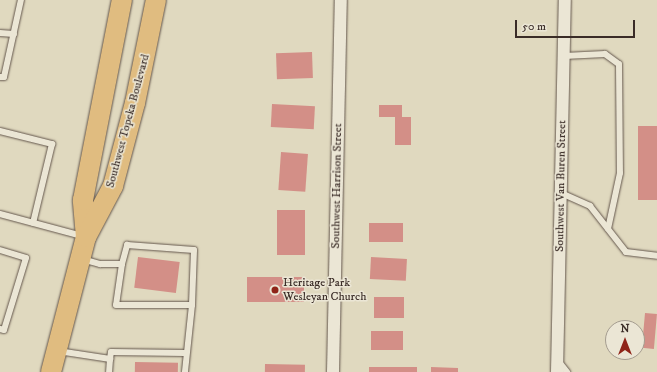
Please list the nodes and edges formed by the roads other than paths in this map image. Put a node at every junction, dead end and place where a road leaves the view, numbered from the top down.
1 (21, 0) edge
2 (122, 0) edge
3 (156, 0) edge
4 (341, 0) edge
5 (565, 0) edge
6 (0, 33) edge
7 (14, 34) junction
8 (564, 56) junction
9 (0, 77) edge
10 (0, 130) edge
11 (561, 193) junction
12 (0, 214) edge
13 (33, 223) junction
14 (608, 229) junction
15 (86, 237) junction
16 (0, 250) edge
17 (657, 256) edge
18 (80, 259) junction
19 (122, 264) junction
20 (192, 305) junction
21 (0, 329) edge
22 (57, 350) junction
23 (185, 353) junction
24 (110, 359) junction
25 (558, 367) edge
26 (51, 372) edge
27 (109, 372) edge
28 (185, 372) edge
29 (333, 372) edge
30 (567, 372) edge

1 - 7 lane
2 - 15 main road, Southwest Topeka Boulevard
3 - 15 main road, Southwest Topeka Boulevard
4 - 29 street, Southwest Harrison Street
5 - 8 street, Southwest Van Buren Street
6 - 7 lane
7 - 9 lane
8 - 11 street, Southwest Van Buren Street
8 - 14 lane
10 - 13 lane
11 - 14 lane
11 - 25 street, Southwest Van Buren Street
12 - 13 lane
13 - 15 lane
14 - 17 lane
15 - 18 main road, Southwest Topeka Boulevard
16 - 21 lane
18 - 19 lane
18 - 22 main road, Southwest Topeka Boulevard
19 - 20 lane
19 - 20 lane
20 - 23 lane
22 - 24 lane
22 - 26 main road, Southwest Topeka Boulevard
23 - 24 lane
23 - 28 lane
24 - 27 lane
25 - 30 lane

